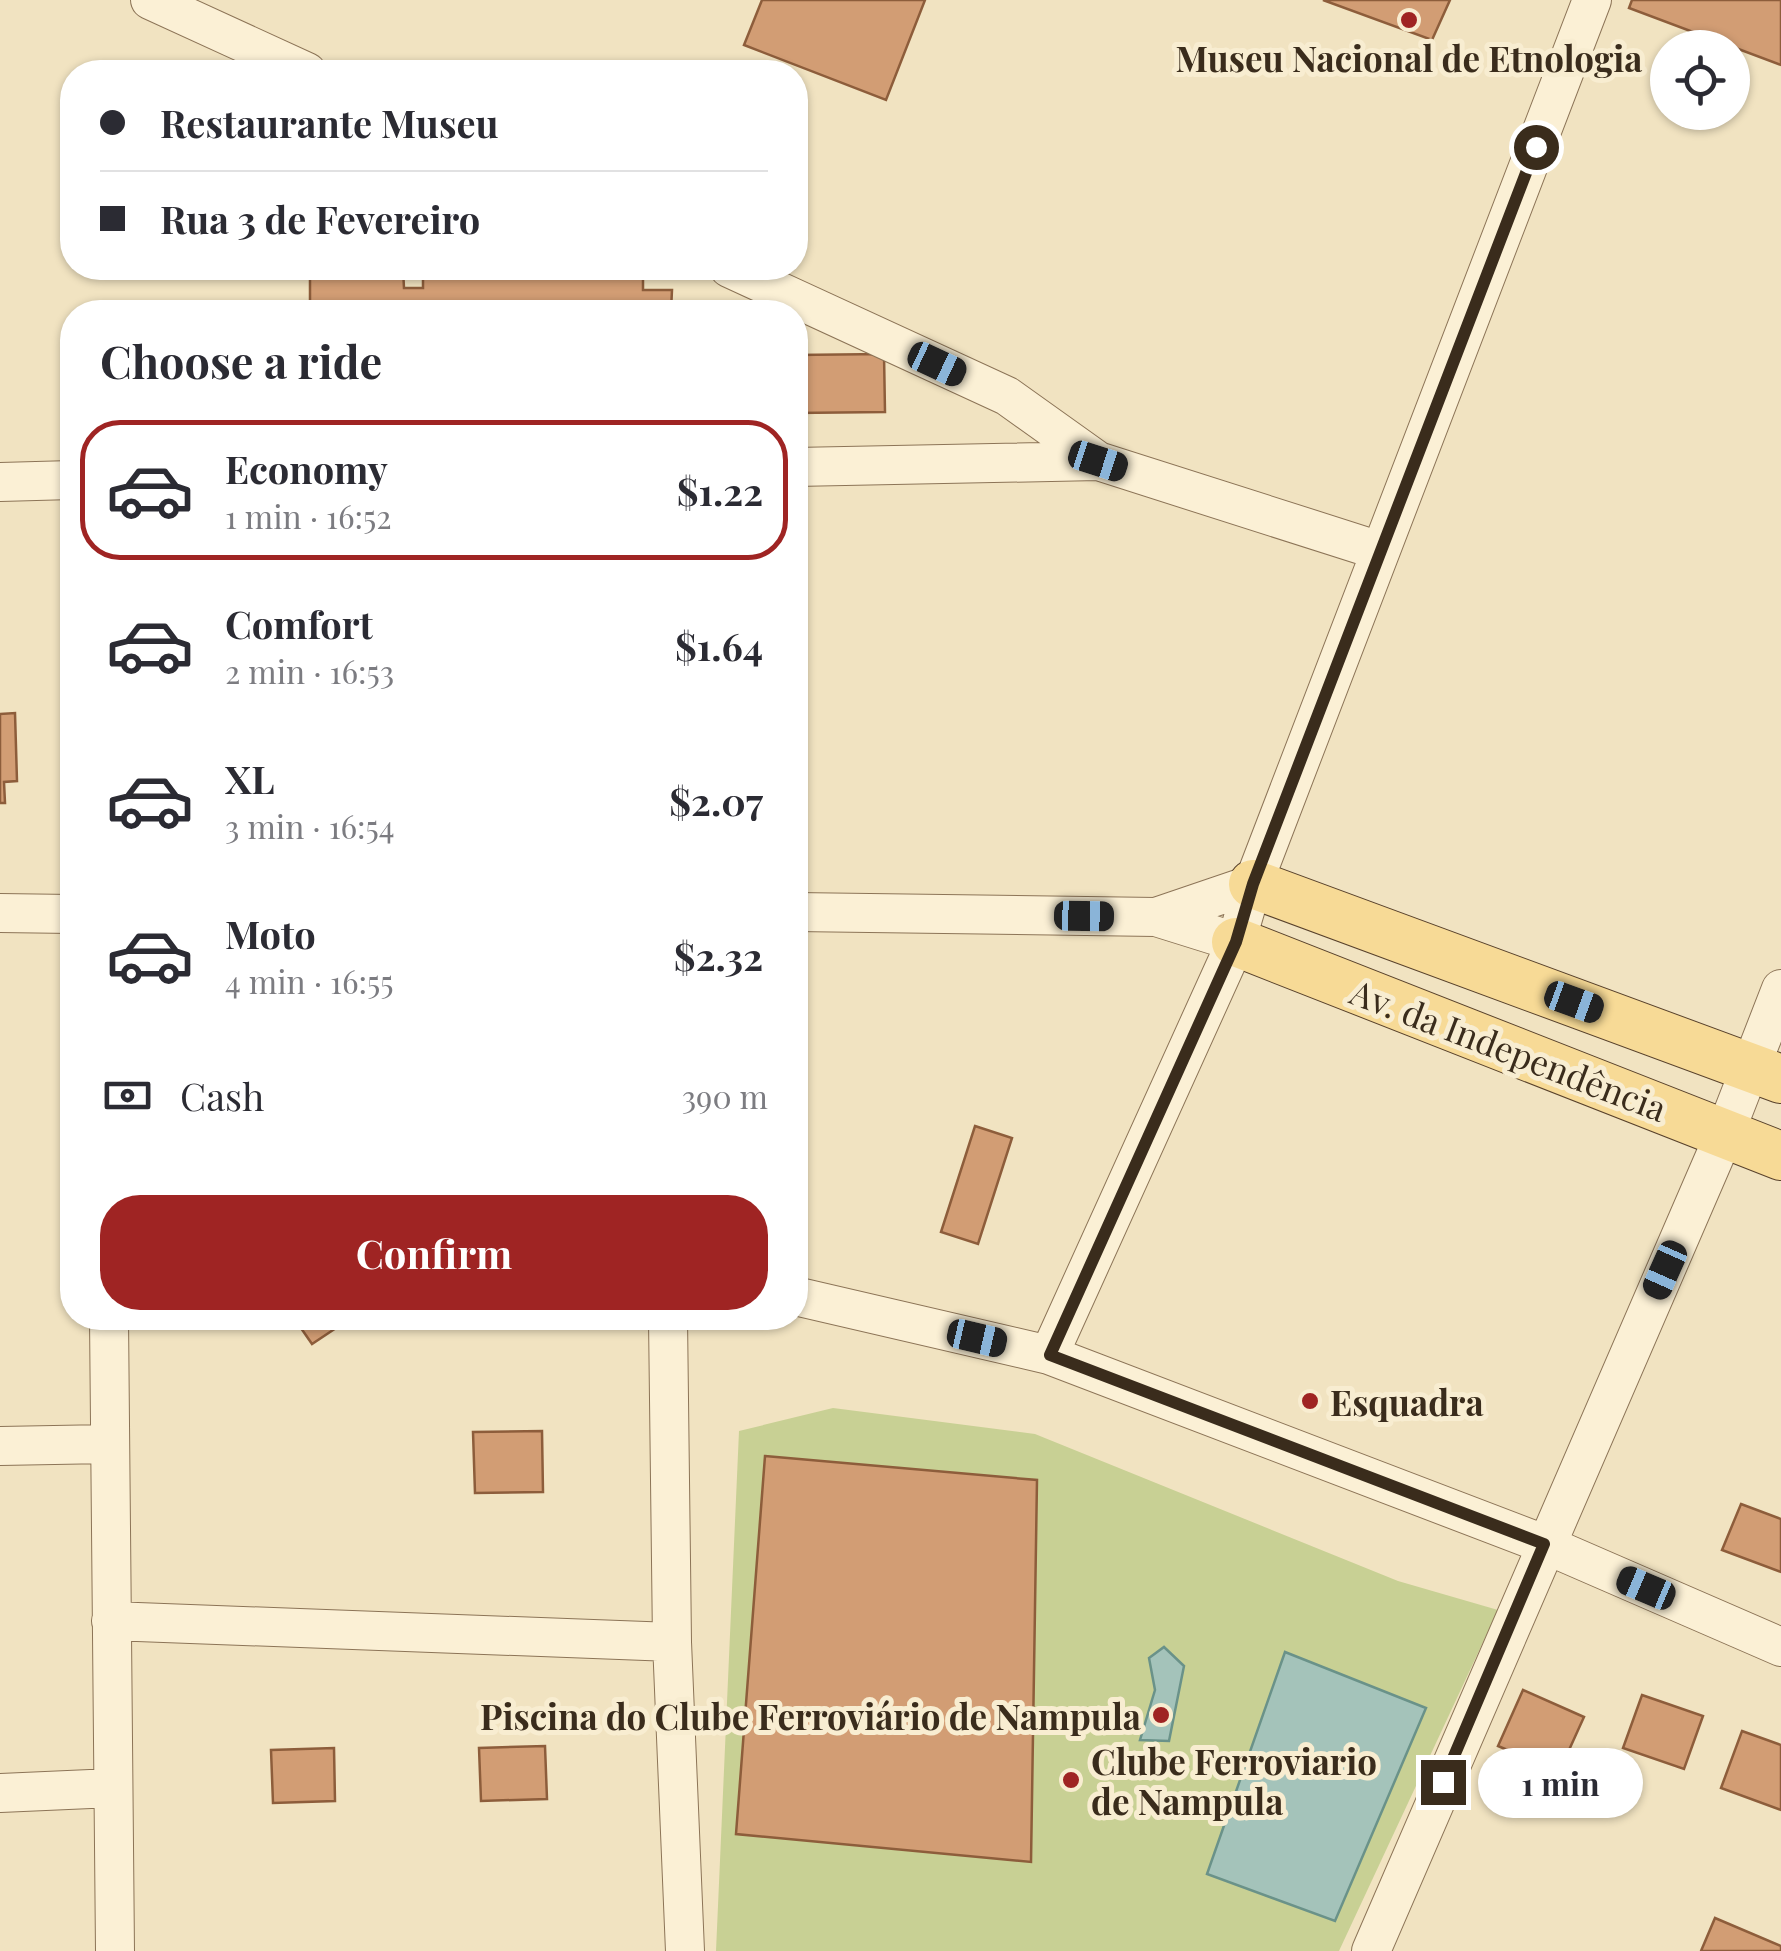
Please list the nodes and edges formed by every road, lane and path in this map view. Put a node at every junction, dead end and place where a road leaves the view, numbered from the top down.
1 (150, 0) edge
2 (1592, 0) edge
3 (281, 60) edge
4 (755, 280) edge
5 (798, 300) edge
6 (808, 304) edge
7 (1098, 461) junction
8 (808, 467) edge
9 (60, 480) edge
10 (0, 482) edge
11 (1380, 551) junction
12 (1253, 884) junction
13 (808, 912) edge
14 (0, 913) edge
15 (60, 914) edge
16 (1156, 917) junction
17 (1236, 942) junction
18 (1781, 989) edge
19 (1766, 1073) edge
20 (1725, 1133) junction
21 (1781, 1156) edge
22 (808, 1299) edge
23 (109, 1330) edge
24 (668, 1330) edge
25 (1050, 1355) junction
26 (108, 1444) junction
27 (0, 1446) edge
28 (1544, 1544) junction
29 (111, 1621) junction
30 (672, 1642) junction
31 (1781, 1647) edge
32 (113, 1788) junction
33 (0, 1793) edge
34 (115, 1951) edge
35 (685, 1951) edge
36 (1371, 1951) edge

1 - 3 street
2 - 11 street
4 - 5 street
6 - 7 street
7 - 8 street
7 - 11 street
9 - 10 street
11 - 12 street
12 - 16 street
12 - 17 street
12 - 19 main road, Av. da Independência
13 - 16 street
14 - 15 street
16 - 17 street
17 - 20 main road, Av. da Independência
17 - 25 street
18 - 19 street
19 - 20 street
20 - 21 main road, Av. da Independência
20 - 28 street
22 - 25 street
23 - 26 street
24 - 30 street
25 - 28 street
26 - 27 street
26 - 29 street
28 - 31 street
28 - 36 street
29 - 30 street
29 - 32 street
30 - 35 street
32 - 33 street
32 - 34 street

